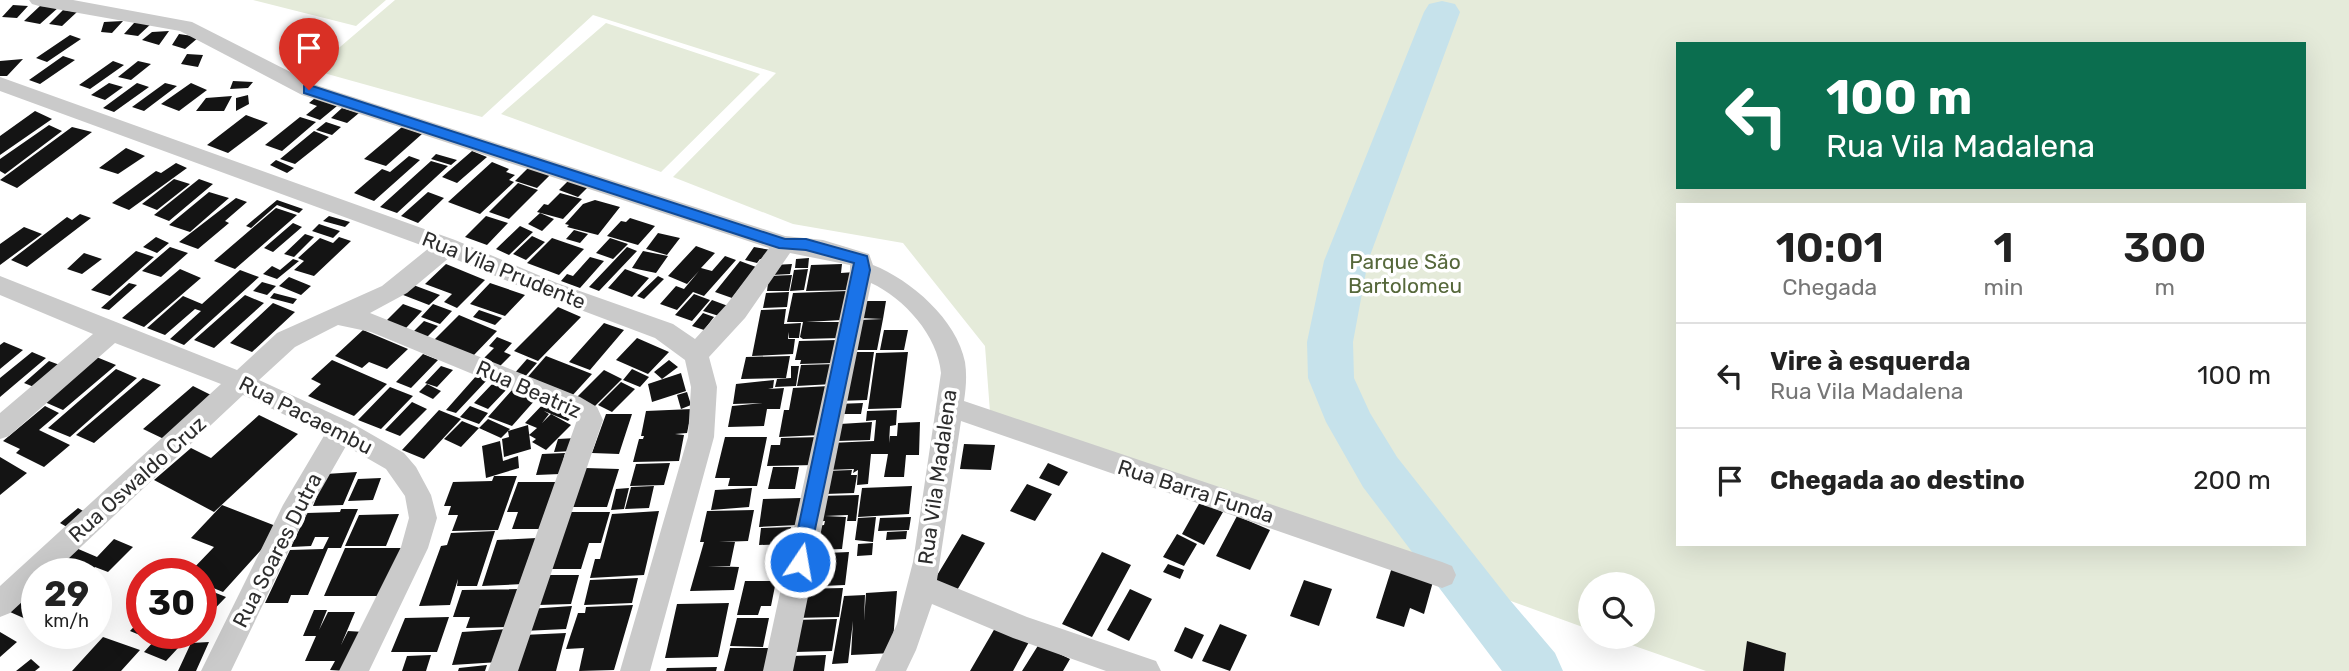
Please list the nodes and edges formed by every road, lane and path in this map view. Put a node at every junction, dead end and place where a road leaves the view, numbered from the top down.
1 (39, 0) edge
2 (0, 84) edge
3 (784, 244) junction
4 (447, 246) junction
5 (862, 270) junction
6 (0, 285) edge
7 (333, 316) junction
8 (112, 332) junction
9 (696, 355) junction
10 (243, 383) junction
11 (951, 407) junction
12 (0, 428) edge
13 (341, 430) junction
14 (1442, 575) dead end
15 (920, 586) junction
16 (0, 604) edge
17 (216, 671) edge
18 (354, 671) edge
19 (503, 671) edge
20 (635, 671) edge
21 (778, 671) edge
22 (890, 671) edge
23 (1146, 671) edge

1 - 3 street, Rua Vila Madalena
2 - 4 street, Rua Vila Prudente
3 - 5 street, Rua Vila Madalena
3 - 9 street
4 - 7 street
4 - 9 street, Rua Vila Prudente
5 - 11 street, Rua Vila Madalena
5 - 21 street
6 - 8 street, Rua Pacaembu
7 - 10 street
7 - 19 street, Rua Beatriz
8 - 10 street, Rua Pacaembu
8 - 12 street
9 - 20 street
10 - 13 street, Rua Pacaembu
10 - 16 street, Rua Oswaldo Cruz
11 - 14 street, Rua Barra Funda
11 - 15 street, Rua Vila Madalena
13 - 17 street, Rua Soares Dutra
13 - 18 street, Rua Pacaembu
15 - 22 street, Rua Vila Madalena
15 - 23 street

